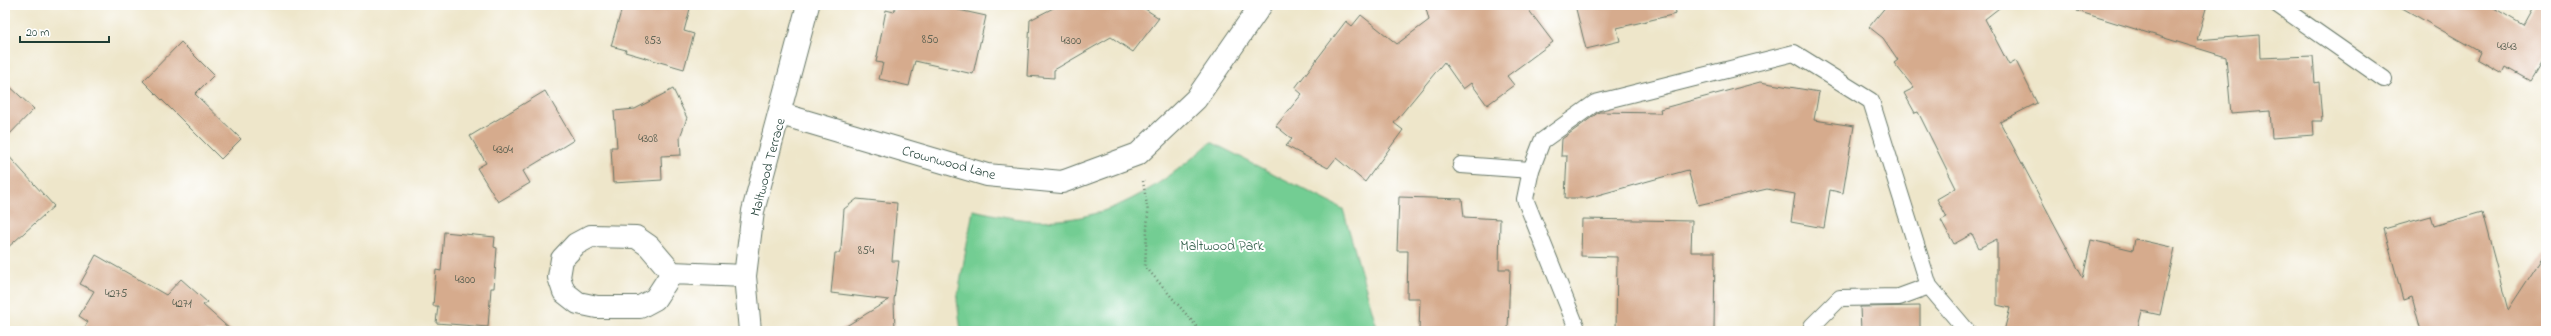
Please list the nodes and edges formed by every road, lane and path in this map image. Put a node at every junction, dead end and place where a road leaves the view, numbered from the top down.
1 (808, 5) edge
2 (1261, 5) edge
3 (2278, 5) edge
4 (2384, 80) dead end
5 (781, 114) junction
6 (1138, 154) junction
7 (1461, 165) dead end
8 (1531, 170) junction
9 (672, 273) junction
10 (745, 276) junction
11 (1929, 286) junction
12 (1198, 328) dead end
13 (750, 331) edge
14 (1578, 331) edge
15 (1811, 331) edge
16 (1967, 331) edge

1 - 5 street, Maltwood Terrace
2 - 6 street, Crownwood Lane
3 - 4 lane
5 - 6 street, Crownwood Lane
5 - 10 street, Maltwood Terrace
6 - 12 path
7 - 8 lane
8 - 11 lane
8 - 14 lane
9 - 9 street
9 - 10 street
10 - 13 street, Maltwood Terrace
11 - 15 lane
11 - 16 lane

